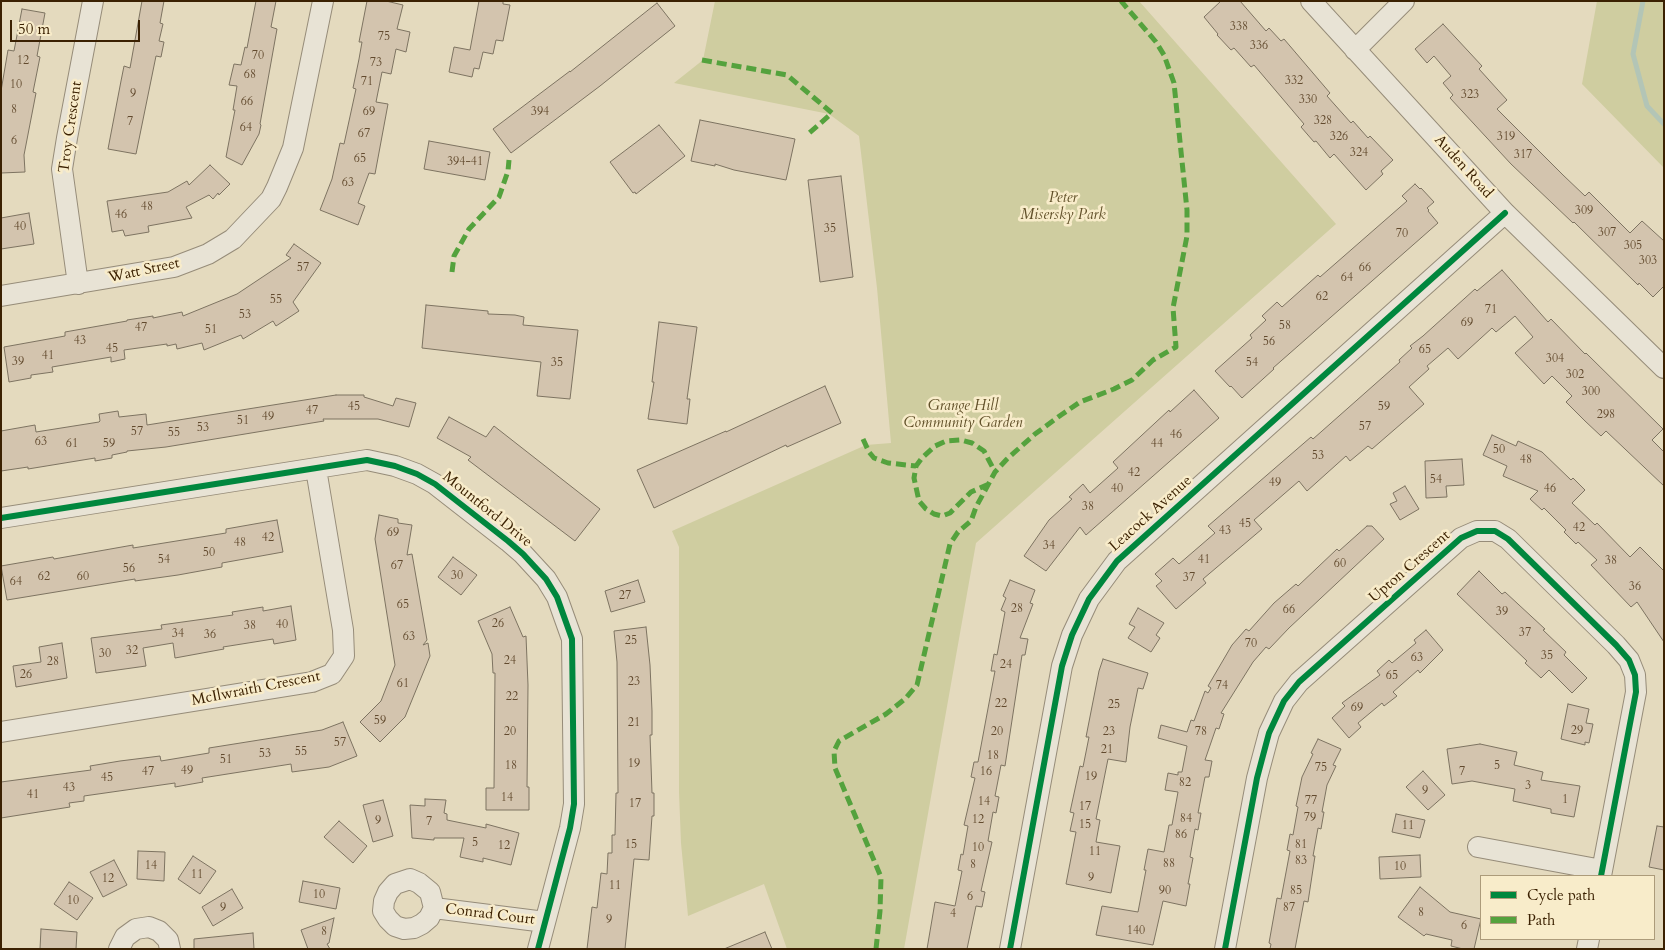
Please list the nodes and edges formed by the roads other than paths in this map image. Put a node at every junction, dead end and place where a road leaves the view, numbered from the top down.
1 (93, 1) edge
2 (323, 1) edge
3 (1311, 1) edge
4 (1404, 1) edge
5 (1355, 50) junction
6 (1505, 213) junction
7 (78, 284) junction
8 (1, 296) edge
9 (1664, 368) edge
10 (316, 469) junction
11 (1, 518) edge
12 (1, 732) edge
13 (1478, 847) dead end
14 (1602, 873) edge
15 (434, 908) dead end
16 (545, 922) junction
17 (119, 949) edge
18 (170, 949) edge
19 (538, 949) edge
20 (1010, 949) edge
21 (1225, 949) edge

1 - 7 street, Troy Crescent
2 - 7 street, Watt Street
3 - 5 street, Auden Road
4 - 5 street
5 - 6 street, Auden Road
6 - 9 street, Auden Road
6 - 20 street, Leacock Avenue
7 - 8 street, Watt Street
10 - 11 street, Mountford Drive
10 - 12 street, McIlwraith Crescent
10 - 16 street, Mountford Drive
13 - 14 street
14 - 21 street, Upton Crescent
15 - 16 street, Conrad Court
16 - 19 street, Mountford Drive
17 - 18 street

